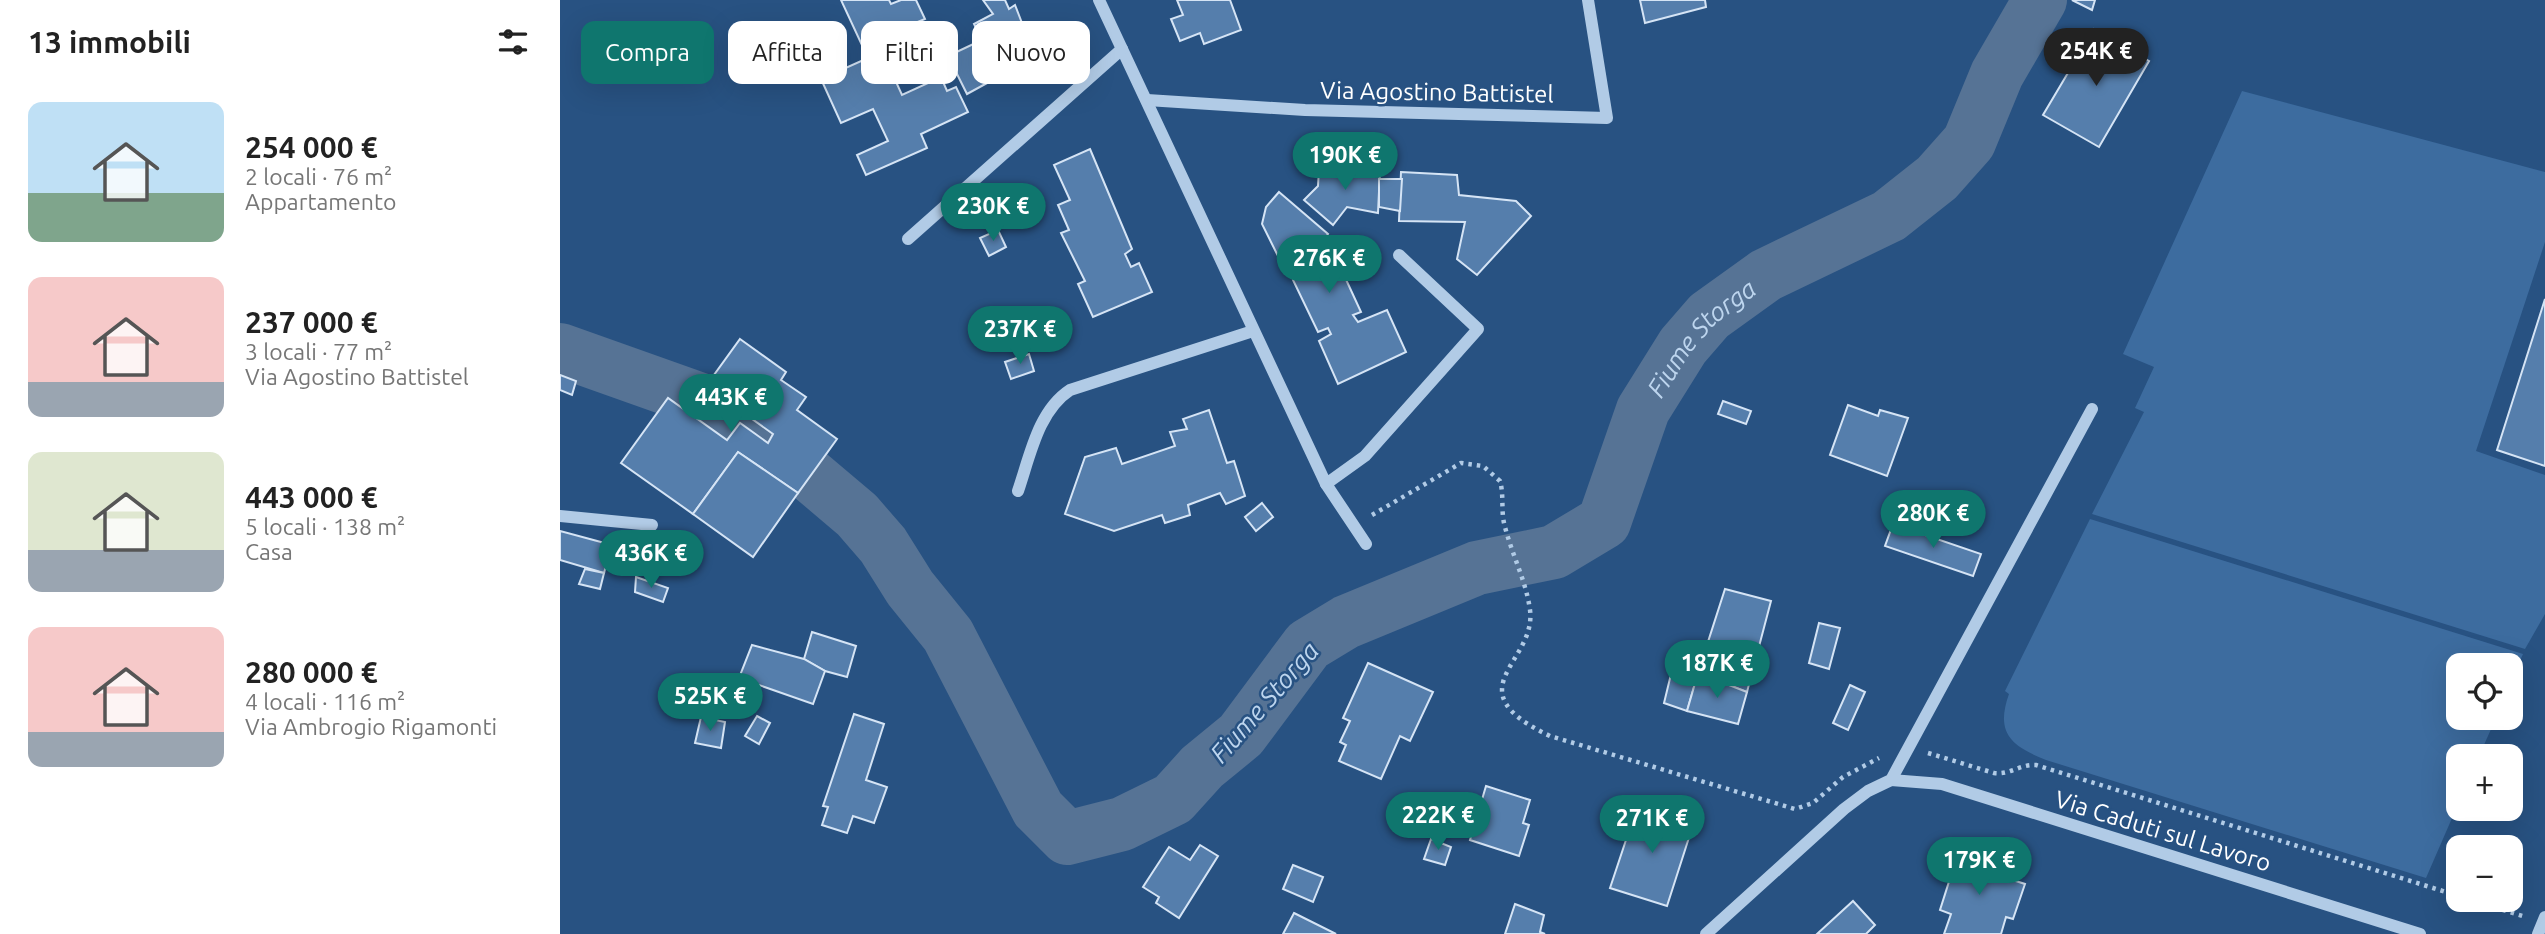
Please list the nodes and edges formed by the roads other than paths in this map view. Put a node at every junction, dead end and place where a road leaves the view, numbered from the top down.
1 (1099, 0) edge
2 (1588, 0) edge
3 (1122, 49) junction
4 (1147, 100) junction
5 (908, 239) dead end
6 (1399, 255) dead end
7 (1253, 331) junction
8 (2092, 409) dead end
9 (1326, 484) junction
10 (1018, 491) dead end
11 (560, 516) edge
12 (652, 525) dead end
13 (1366, 544) dead end
14 (1891, 780) junction
15 (2545, 917) edge
16 (1706, 934) edge
17 (2420, 934) edge
18 (2538, 934) edge

1 - 3 street
2 - 4 street, Via Agostino Battistel
3 - 4 street
3 - 5 street
4 - 7 street
6 - 9 street
7 - 9 street
7 - 10 street
8 - 14 street
9 - 13 street
11 - 12 street
14 - 16 street
14 - 17 street, Via Caduti sul Lavoro
15 - 18 street

